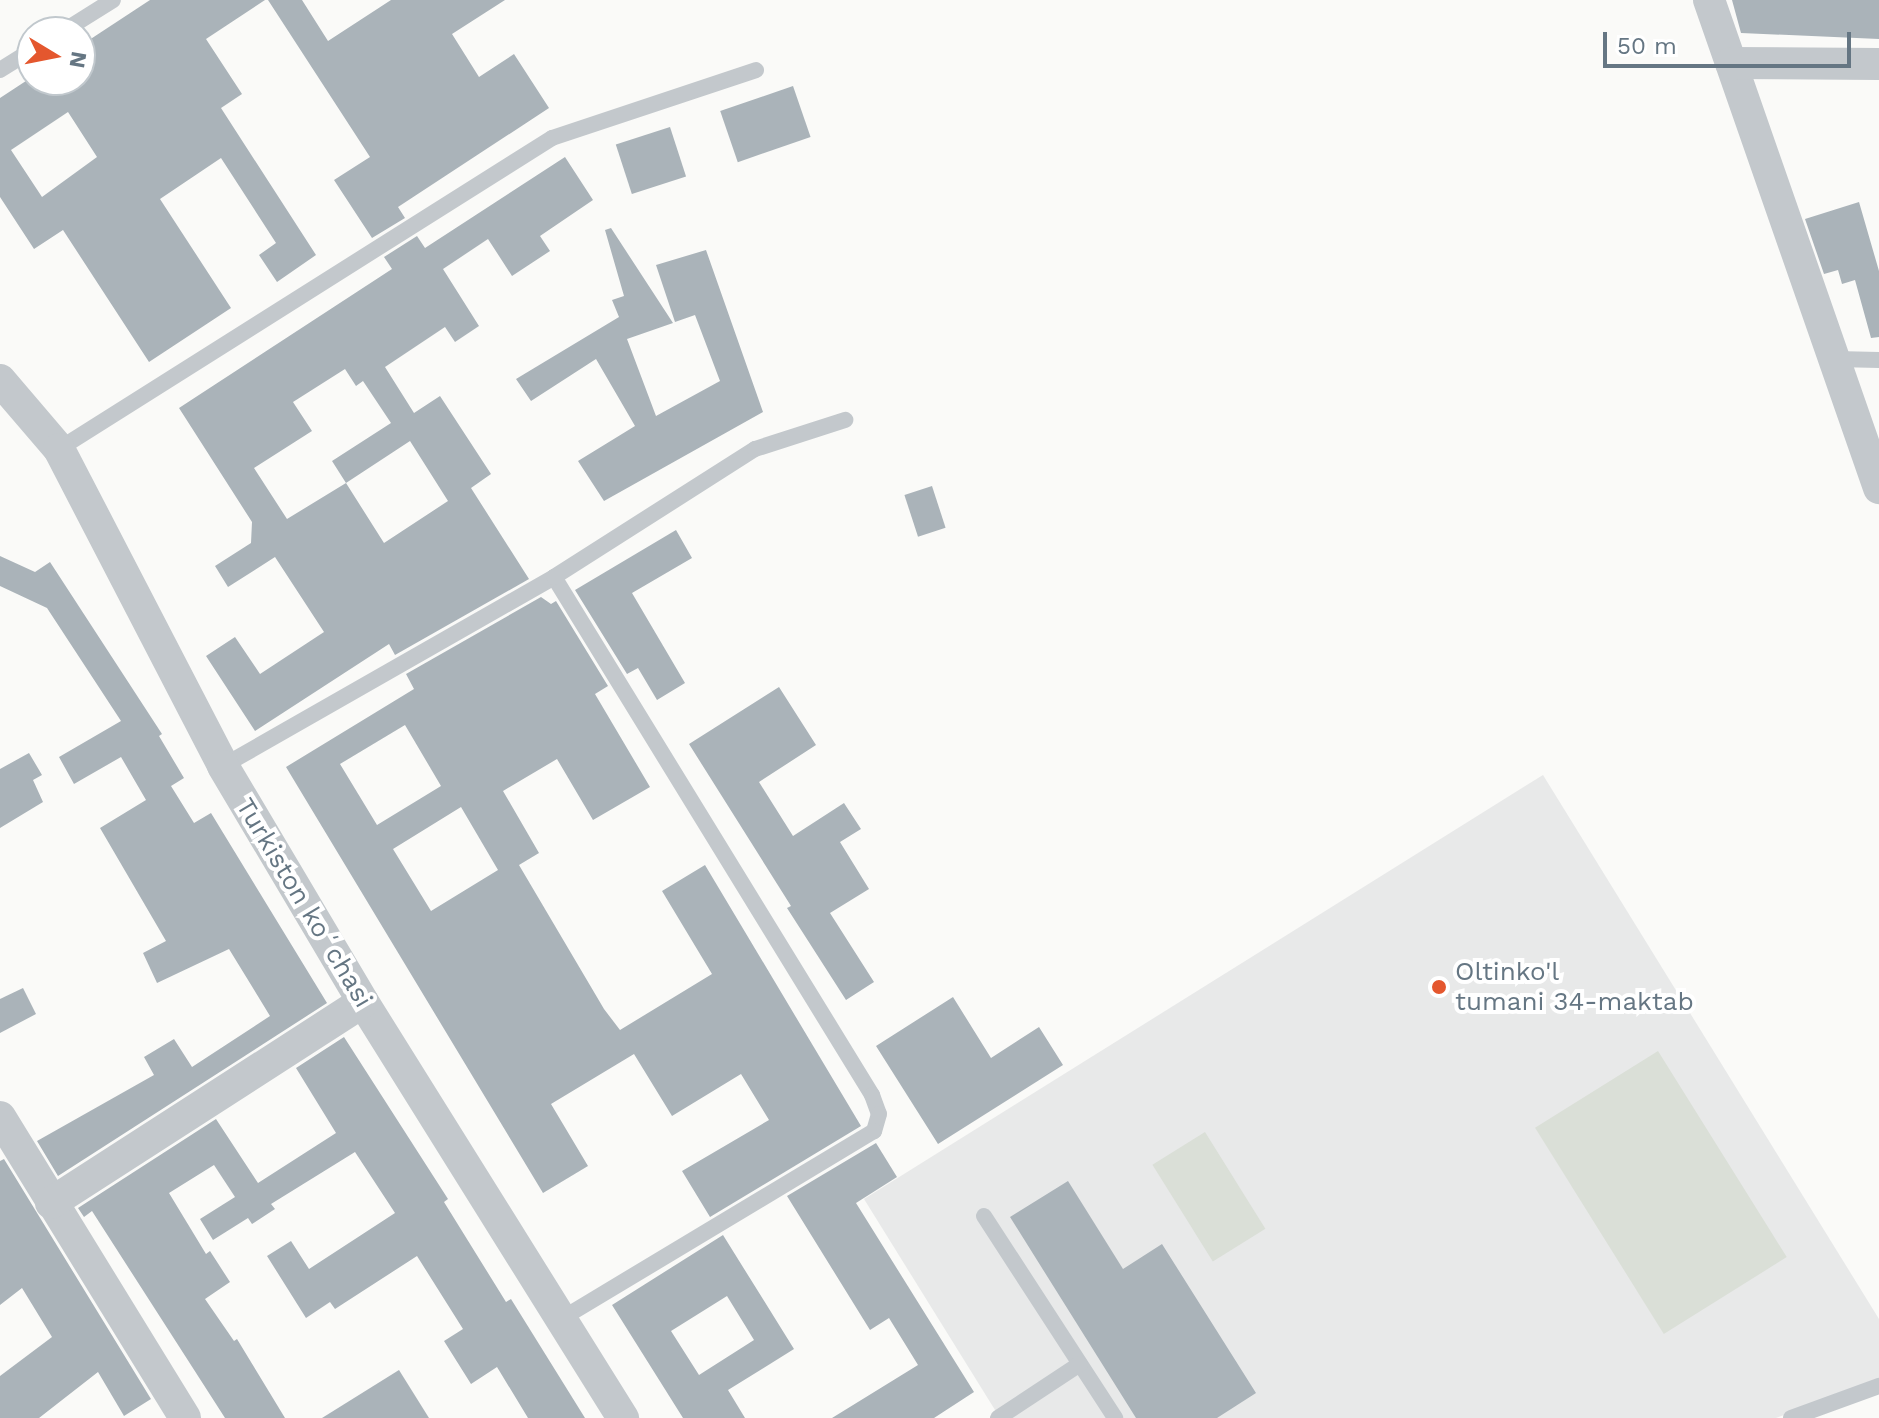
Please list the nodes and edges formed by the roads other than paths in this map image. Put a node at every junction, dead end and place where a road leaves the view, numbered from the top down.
1 (113, 0) edge
2 (1709, 0) edge
3 (92, 6) edge
4 (1731, 63) junction
5 (1879, 64) edge
6 (756, 70) dead end
7 (1836, 359) junction
8 (1879, 360) edge
9 (0, 380) edge
10 (845, 420) dead end
11 (59, 449) junction
12 (1879, 488) edge
13 (554, 577) junction
14 (223, 766) junction
15 (363, 1002) junction
16 (0, 1117) edge
17 (51, 1203) junction
18 (984, 1216) dead end
19 (561, 1319) junction
20 (1080, 1364) junction
21 (1879, 1386) edge
22 (185, 1418) edge
23 (623, 1418) edge
24 (998, 1418) edge
25 (1115, 1418) edge
26 (1791, 1418) edge

1 - 3 lane
2 - 4 street
4 - 5 street
4 - 7 street
6 - 11 lane
7 - 8 lane
7 - 12 street
9 - 11 street, Turkiston koʻchasi
10 - 13 lane
11 - 14 street, Turkiston koʻchasi
13 - 14 lane
13 - 19 lane
14 - 15 street, Turkiston koʻchasi
15 - 17 street
15 - 19 street, Turkiston koʻchasi
16 - 17 street
17 - 22 street
18 - 20 lane
19 - 23 street, Turkiston koʻchasi
20 - 24 lane
20 - 25 lane
21 - 26 lane

